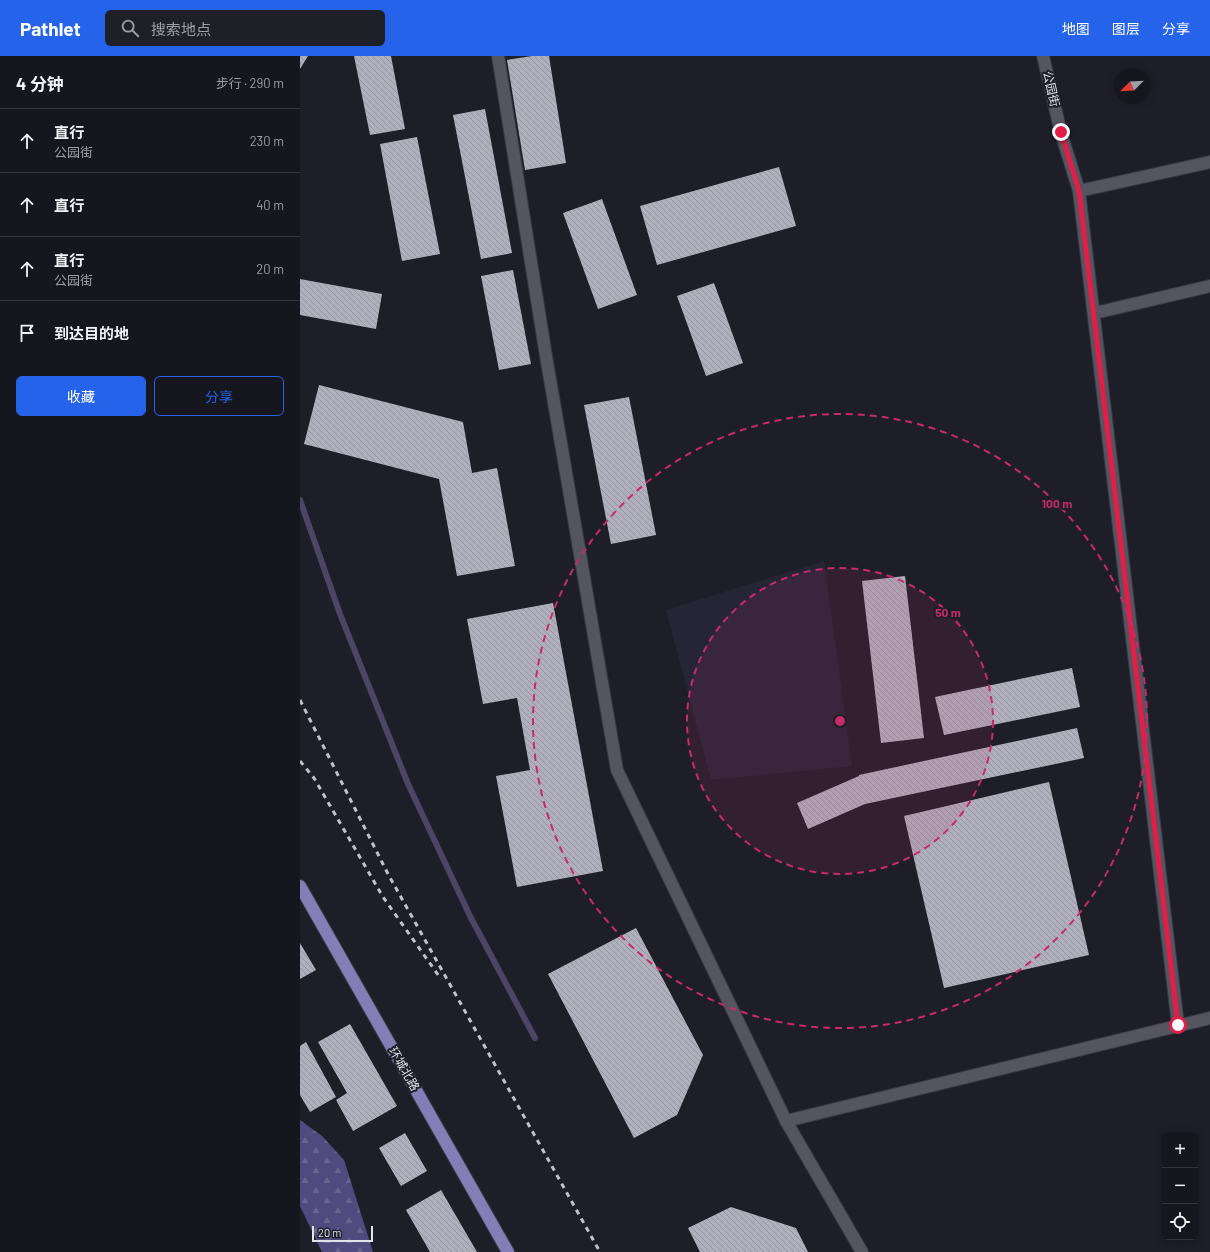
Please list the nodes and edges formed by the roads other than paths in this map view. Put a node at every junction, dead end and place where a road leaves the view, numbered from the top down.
1 (498, 56) edge
2 (1043, 56) edge
3 (1210, 162) edge
4 (1079, 191) junction
5 (1210, 286) edge
6 (1094, 312) junction
7 (300, 886) edge
8 (1210, 1018) edge
9 (1178, 1025) junction
10 (786, 1121) junction
11 (508, 1252) edge
12 (862, 1252) edge

1 - 10 street
2 - 4 street, 公园街
3 - 4 street
4 - 6 street, 公园街
5 - 6 street
6 - 9 street
7 - 11 main road, 环城北路
8 - 9 street
9 - 10 street
10 - 12 street

